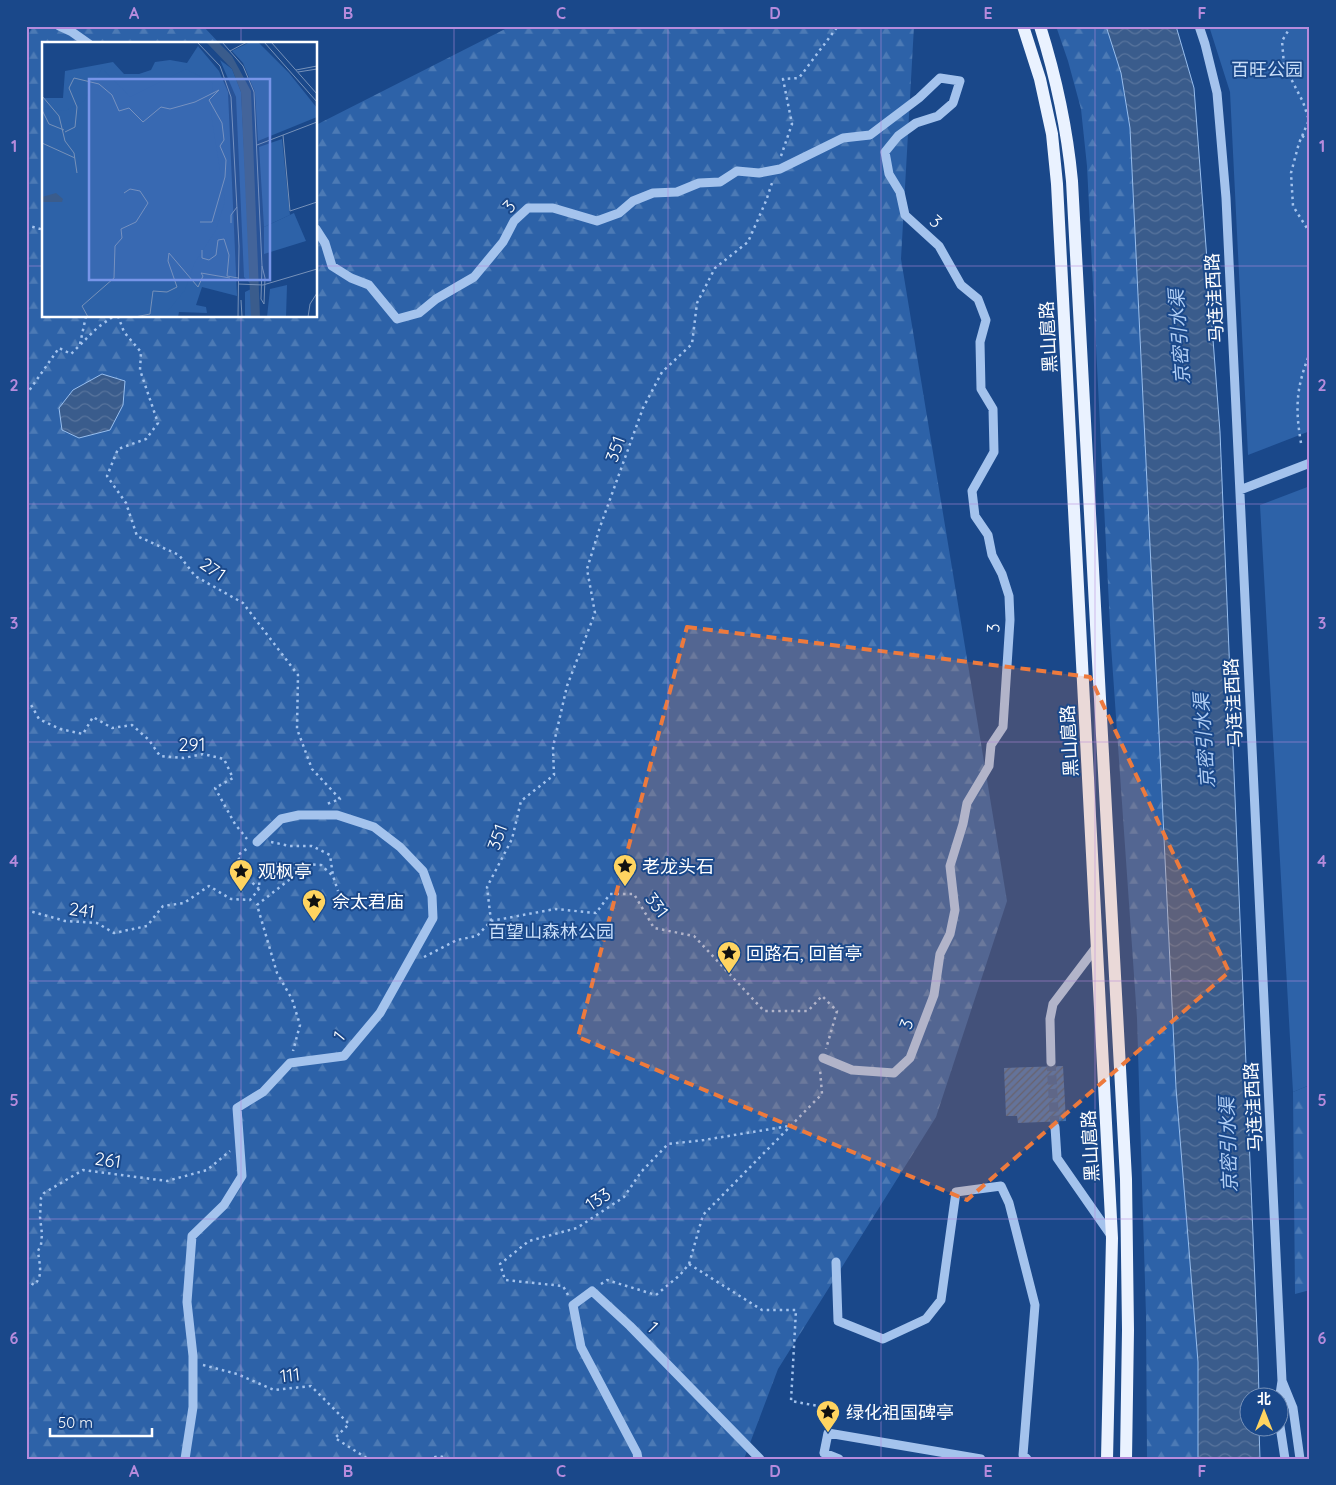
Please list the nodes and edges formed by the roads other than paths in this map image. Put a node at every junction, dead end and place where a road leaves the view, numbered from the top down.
1 (60, 26) edge
2 (1023, 26) edge
3 (1040, 26) edge
4 (1199, 26) edge
5 (86, 42) edge
6 (318, 232) edge
7 (1310, 463) edge
8 (1240, 490) junction
9 (257, 842) road end
10 (1097, 945) junction
11 (823, 1058) road end
12 (1052, 1062) tunnel mouth
13 (1055, 1127) tunnel mouth
14 (1112, 1238) junction
15 (836, 1262) dead end
16 (1282, 1381) junction
17 (1281, 1388) edge
18 (1281, 1438) edge
19 (185, 1459) edge
20 (638, 1459) edge
21 (760, 1459) edge
22 (839, 1459) edge
23 (981, 1459) edge
24 (1027, 1459) edge
25 (1107, 1459) edge
26 (1126, 1459) edge
27 (1284, 1459) edge
28 (1300, 1459) edge

1 - 5 street
2 - 10 main road, 黑山扈路
3 - 26 main road, 黑山扈路
4 - 8 street, 马连洼西路
6 - 11 street, 3 / 3
7 - 8 street
8 - 16 street, 马连洼西路
9 - 19 street, 1 / 1
10 - 12 street
10 - 14 main road, 黑山扈路
13 - 14 street
14 - 25 main road, 黑山扈路
15 - 24 street
16 - 17 street, 马连洼西路
16 - 28 street, 马连洼西路
18 - 27 street
20 - 21 street, 1 / 1
22 - 23 street

